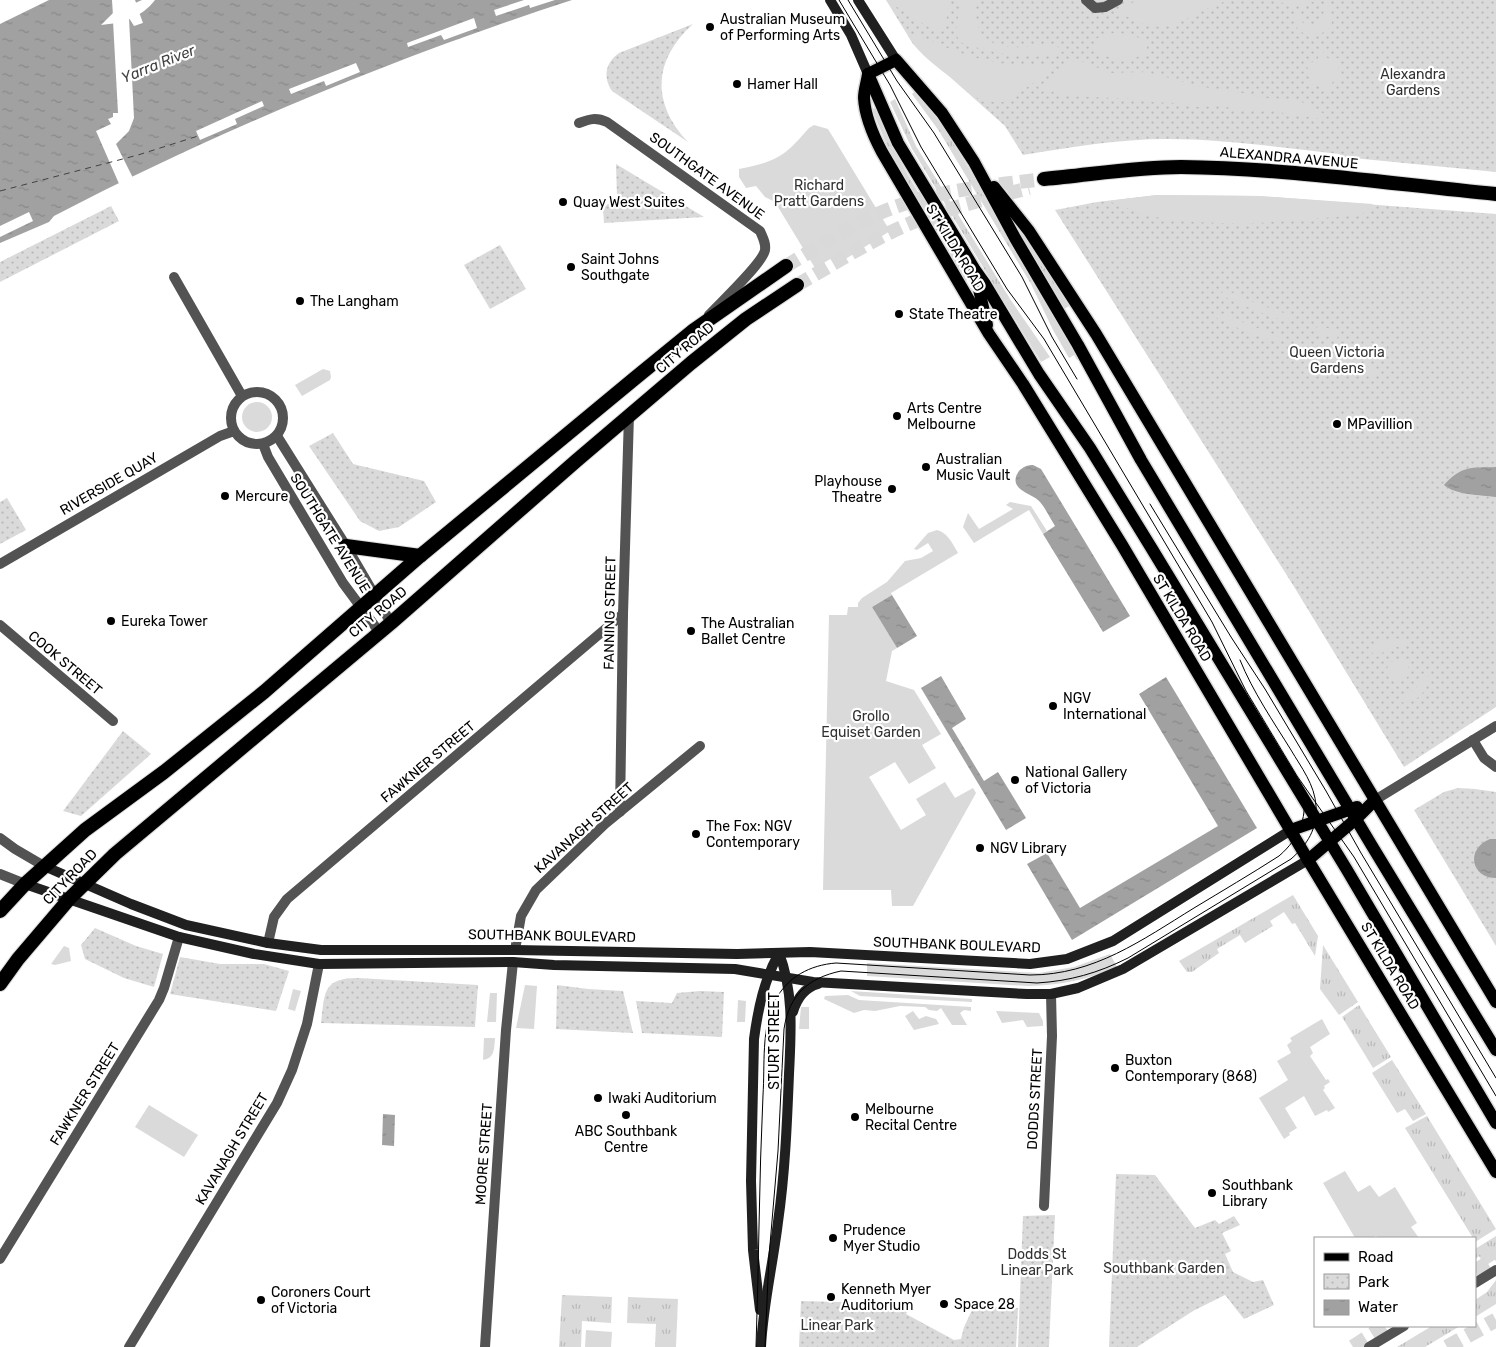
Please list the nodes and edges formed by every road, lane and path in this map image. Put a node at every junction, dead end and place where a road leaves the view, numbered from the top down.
1 (830, 0) edge
2 (858, 0) edge
3 (1086, 0) edge
4 (1118, 0) edge
5 (896, 60) junction
6 (868, 74) junction
7 (579, 124) dead end
8 (974, 162) junction
9 (1046, 181) tunnel mouth
10 (1496, 194) edge
11 (786, 266) tunnel mouth
12 (975, 270) junction
13 (174, 277) dead end
14 (797, 285) tunnel mouth
15 (694, 330) junction
16 (989, 334) junction
17 (242, 396) junction
18 (629, 415) junction
19 (234, 431) junction
20 (276, 436) junction
21 (263, 444) junction
22 (346, 546) junction
23 (420, 556) junction
24 (0, 564) edge
25 (375, 596) junction
26 (361, 608) junction
27 (623, 614) junction
28 (391, 623) junction
29 (0, 625) edge
30 (380, 633) junction
31 (112, 721) dead end
32 (1496, 726) edge
33 (1473, 740) junction
34 (700, 746) dead end
35 (1496, 767) edge
36 (1375, 800) junction
37 (620, 812) junction
38 (1353, 815) junction
39 (1316, 821) junction
40 (1290, 830) junction
41 (0, 838) edge
42 (1328, 842) junction
43 (1308, 860) junction
44 (44, 866) junction
45 (0, 874) edge
46 (25, 884) junction
47 (84, 884) junction
48 (70, 898) junction
49 (0, 911) edge
50 (179, 936) junction
51 (268, 943) junction
52 (321, 950) junction
53 (514, 950) junction
54 (779, 954) junction
55 (513, 962) junction
56 (319, 964) junction
57 (768, 974) junction
58 (787, 978) junction
59 (824, 983) junction
60 (0, 984) edge
61 (1051, 994) junction
62 (1496, 1002) edge
63 (790, 1026) junction
64 (1496, 1050) edge
65 (1496, 1123) edge
66 (1494, 1164) edge
67 (1044, 1206) dead end
68 (0, 1259) edge
69 (1496, 1270) edge
70 (1476, 1282) edge
71 (1402, 1327) edge
72 (762, 1329) junction
73 (129, 1347) edge
74 (485, 1347) edge
75 (761, 1347) edge
76 (1369, 1347) edge

1 - 6 main road, ST KILDA ROAD
2 - 5 main road
3 - 4 street
5 - 6 main road
5 - 8 main road
6 - 12 main road, ST KILDA ROAD
6 - 16 main road, ST KILDA ROAD
7 - 15 street, SOUTHGATE AVENUE
8 - 36 main road
8 - 38 main road
9 - 10 highway, ALEXANDRA AVENUE
11 - 15 highway, CITY ROAD
12 - 16 main road
12 - 39 main road, ST KILDA ROAD
13 - 17 street
14 - 18 highway, CITY ROAD
15 - 23 highway, CITY ROAD
16 - 40 main road, ST KILDA ROAD
17 - 19 street
17 - 20 street
18 - 27 street, FANNING STREET
18 - 28 highway, CITY ROAD
19 - 21 street
19 - 24 street, RIVERSIDE QUAY
20 - 21 street
20 - 22 street, SOUTHGATE AVENUE
21 - 26 street, SOUTHGATE AVENUE
22 - 23 highway
22 - 25 street, SOUTHGATE AVENUE
23 - 25 highway, CITY ROAD
25 - 26 highway, CITY ROAD
25 - 28 street, SOUTHGATE AVENUE
26 - 30 street, SOUTHGATE AVENUE
26 - 44 highway, CITY ROAD
27 - 37 street, FANNING STREET
27 - 51 street, FAWKNER STREET
28 - 30 highway, CITY ROAD
29 - 31 street, COOK STREET
30 - 47 highway, CITY ROAD
32 - 33 street
33 - 35 street
33 - 36 street
34 - 37 street, KAVANAGH STREET
36 - 38 main road, SOUTHBANK BOULEVARD
36 - 62 main road
37 - 53 street, KAVANAGH STREET
38 - 39 main road, SOUTHBANK BOULEVARD
38 - 42 main road, SOUTHBANK BOULEVARD
38 - 64 main road
39 - 40 main road, SOUTHBANK BOULEVARD
39 - 42 main road, ST KILDA ROAD
40 - 43 main road, ST KILDA ROAD
40 - 54 main road, SOUTHBANK BOULEVARD
41 - 44 street, SOUTHBANK BOULEVARD
42 - 43 main road, SOUTHBANK BOULEVARD
42 - 65 main road, ST KILDA ROAD
43 - 61 main road, SOUTHBANK BOULEVARD
43 - 66 main road, ST KILDA ROAD
44 - 46 highway, CITY ROAD
44 - 47 main road, SOUTHBANK BOULEVARD
45 - 46 street, SOUTHBANK BOULEVARD
46 - 48 main road, SOUTHBANK BOULEVARD
46 - 49 highway, CITY ROAD
47 - 48 highway, CITY ROAD
47 - 51 main road, SOUTHBANK BOULEVARD
48 - 50 main road, SOUTHBANK BOULEVARD
48 - 60 highway, CITY ROAD
50 - 56 main road, SOUTHBANK BOULEVARD
50 - 68 street, FAWKNER STREET
51 - 52 main road, SOUTHBANK BOULEVARD
52 - 53 main road, SOUTHBANK BOULEVARD
52 - 56 main road, KAVANAGH STREET
53 - 54 main road, SOUTHBANK BOULEVARD
53 - 55 main road
54 - 57 main road, STURT STREET
54 - 58 main road, STURT STREET
55 - 56 main road, SOUTHBANK BOULEVARD
55 - 57 main road, SOUTHBANK BOULEVARD
55 - 74 street, MOORE STREET
56 - 73 street, KAVANAGH STREET
57 - 58 main road, SOUTHBANK BOULEVARD
57 - 72 main road, STURT STREET
58 - 59 main road, SOUTHBANK BOULEVARD
58 - 63 main road, STURT STREET
59 - 61 main road, SOUTHBANK BOULEVARD
59 - 63 main road, SOUTHBANK BOULEVARD
61 - 67 street, DODDS STREET
63 - 72 main road, STURT STREET
69 - 70 street
71 - 76 street
72 - 75 main road, STURT STREET

